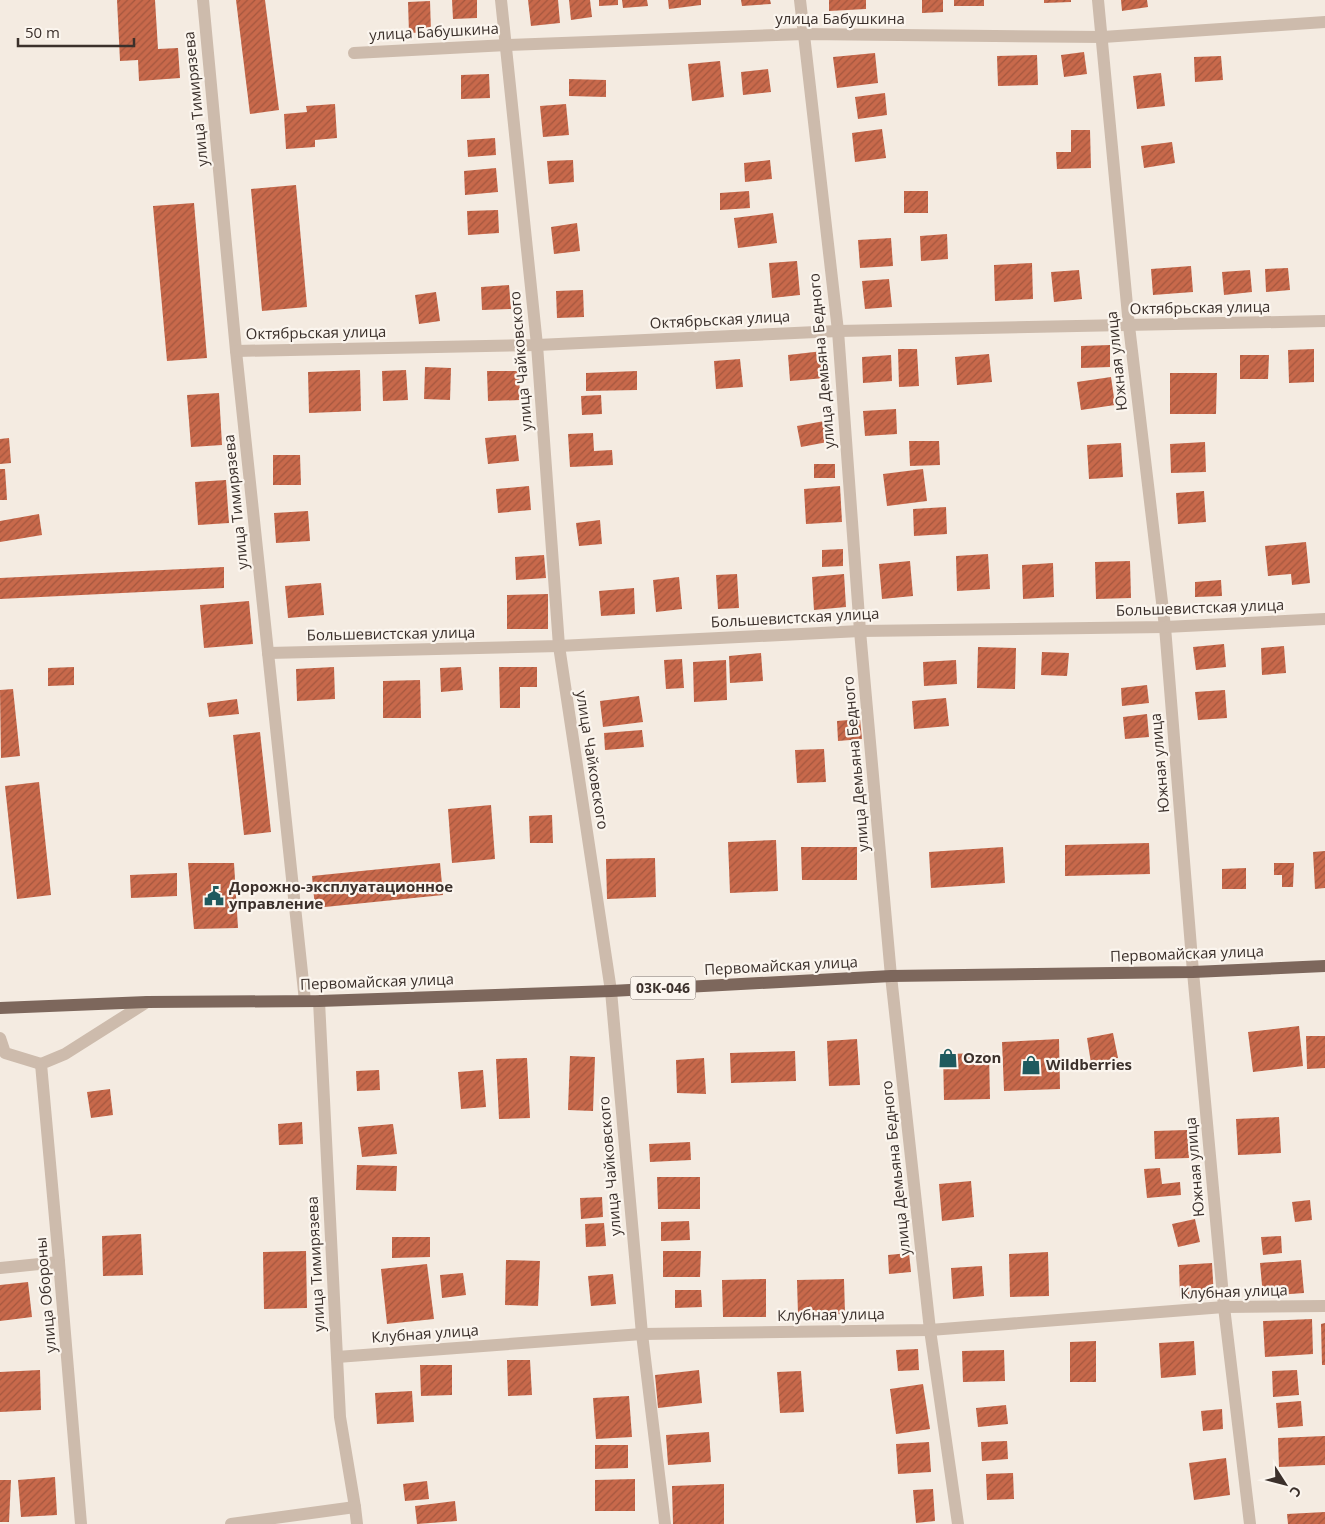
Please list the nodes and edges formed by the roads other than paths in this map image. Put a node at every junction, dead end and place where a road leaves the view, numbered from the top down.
1 (202, 0) edge
2 (501, 0) edge
3 (800, 0) edge
4 (1098, 0) edge
5 (1325, 22) edge
6 (804, 34) junction
7 (1103, 37) junction
8 (507, 45) junction
9 (354, 53) dead end
10 (1325, 321) edge
11 (1129, 326) junction
12 (838, 331) junction
13 (537, 345) junction
14 (236, 351) junction
15 (1325, 619) edge
16 (1165, 628) junction
17 (860, 630) junction
18 (559, 646) junction
19 (268, 653) junction
20 (1325, 966) edge
21 (1193, 972) junction
22 (891, 976) junction
23 (611, 991) junction
24 (305, 1001) junction
25 (319, 1001) junction
26 (147, 1002) junction
27 (0, 1008) edge
28 (0, 1038) edge
29 (41, 1064) junction
30 (59, 1262) junction
31 (0, 1268) edge
32 (1325, 1306) edge
33 (1224, 1307) junction
34 (930, 1330) junction
35 (642, 1334) junction
36 (336, 1357) junction
37 (356, 1507) junction
38 (81, 1524) edge
39 (231, 1524) edge
40 (357, 1524) edge
41 (665, 1524) edge
42 (958, 1524) edge
43 (1250, 1524) edge

1 - 14 street, улица Тимирязева
2 - 8 street, улица Чайковского
3 - 6 street, улица Демьяна Бедного
4 - 7 street, Южная улица
5 - 7 street, улица Бабушкина
6 - 7 street, улица Бабушкина
6 - 8 street, улица Бабушкина
6 - 12 street, улица Демьяна Бедного
7 - 11 street, Южная улица
8 - 9 street, улица Бабушкина
8 - 13 street, улица Чайковского
10 - 11 street, Октябрьская улица
11 - 12 street, Октябрьская улица
11 - 16 street, Южная улица
12 - 13 street, Октябрьская улица
12 - 17 street, улица Демьяна Бедного
13 - 14 street, Октябрьская улица
13 - 18 street, улица Чайковского
14 - 19 street, улица Тимирязева
15 - 16 street, Большевистская улица
16 - 17 street, Большевистская улица
16 - 21 street, Южная улица
17 - 18 street, Большевистская улица
17 - 22 street, улица Демьяна Бедного
18 - 19 street, Большевистская улица
18 - 23 street, улица Чайковского
19 - 24 street, улица Тимирязева
20 - 21 main road, Первомайская улица / 03К-046
21 - 22 main road, Первомайская улица / 03К-046
21 - 33 street, Южная улица
22 - 23 main road, Первомайская улица / 03К-046
22 - 34 street, улица Демьяна Бедного
23 - 25 main road, Первомайская улица / 03К-046
23 - 35 street, улица Чайковского
24 - 25 main road, Первомайская улица / 03К-046
24 - 26 main road, Первомайская улица / 03К-046
25 - 36 street, улица Тимирязева
26 - 27 main road, Первомайская улица / 03К-046
26 - 29 street
28 - 29 street
29 - 30 street, улица Обороны
30 - 31 street
30 - 38 street, улица Обороны
32 - 33 street, Клубная улица
33 - 34 street, Клубная улица
33 - 43 street, Южная улица
34 - 35 street, Клубная улица
34 - 42 street, улица Демьяна Бедного
35 - 36 street, Клубная улица
35 - 41 street, улица Чайковского
36 - 37 street, улица Тимирязева
37 - 39 street
37 - 40 street, улица Тимирязева

